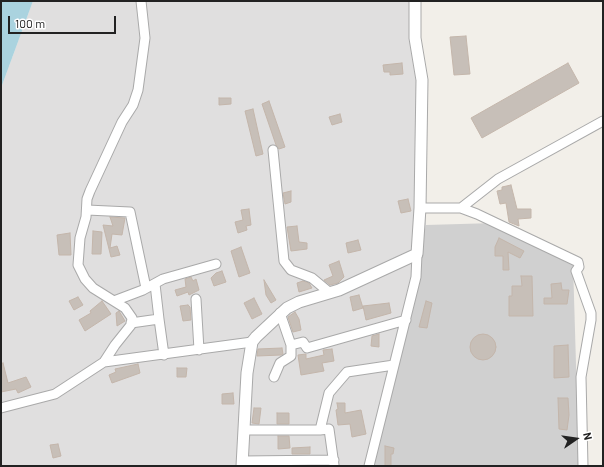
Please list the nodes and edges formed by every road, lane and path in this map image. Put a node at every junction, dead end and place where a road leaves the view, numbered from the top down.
1 (141, 1) edge
2 (415, 1) edge
3 (603, 121) edge
4 (273, 150) dead end
5 (420, 208) junction
6 (461, 208) junction
7 (87, 210) junction
8 (417, 254) junction
9 (216, 264) dead end
10 (155, 284) junction
11 (146, 288) junction
12 (330, 293) junction
13 (196, 299) dead end
14 (114, 301) junction
15 (280, 313) junction
16 (159, 319) junction
17 (406, 320) junction
18 (131, 323) junction
19 (252, 342) junction
20 (291, 345) junction
21 (200, 350) junction
22 (164, 355) junction
23 (104, 362) junction
24 (394, 365) junction
25 (274, 377) dead end
26 (1, 408) edge
27 (244, 430) junction
28 (320, 430) junction
29 (242, 463) edge
30 (334, 463) edge
31 (369, 466) edge
32 (583, 466) edge

1 - 7 street
2 - 5 street
3 - 6 street
4 - 12 street
5 - 6 street
5 - 8 street
6 - 32 street
7 - 11 street
7 - 14 street
8 - 12 street
8 - 17 street
9 - 10 street
10 - 11 street
10 - 16 street
11 - 14 street
12 - 15 street
13 - 21 street
14 - 18 street
15 - 19 street
15 - 20 street
16 - 18 street
16 - 22 street
17 - 20 street
17 - 24 street
18 - 23 street
19 - 21 street
19 - 27 street
20 - 25 street
21 - 22 street
22 - 23 street
23 - 26 street
24 - 28 street
24 - 31 street
27 - 28 street
27 - 29 street
28 - 30 street
29 - 30 street

